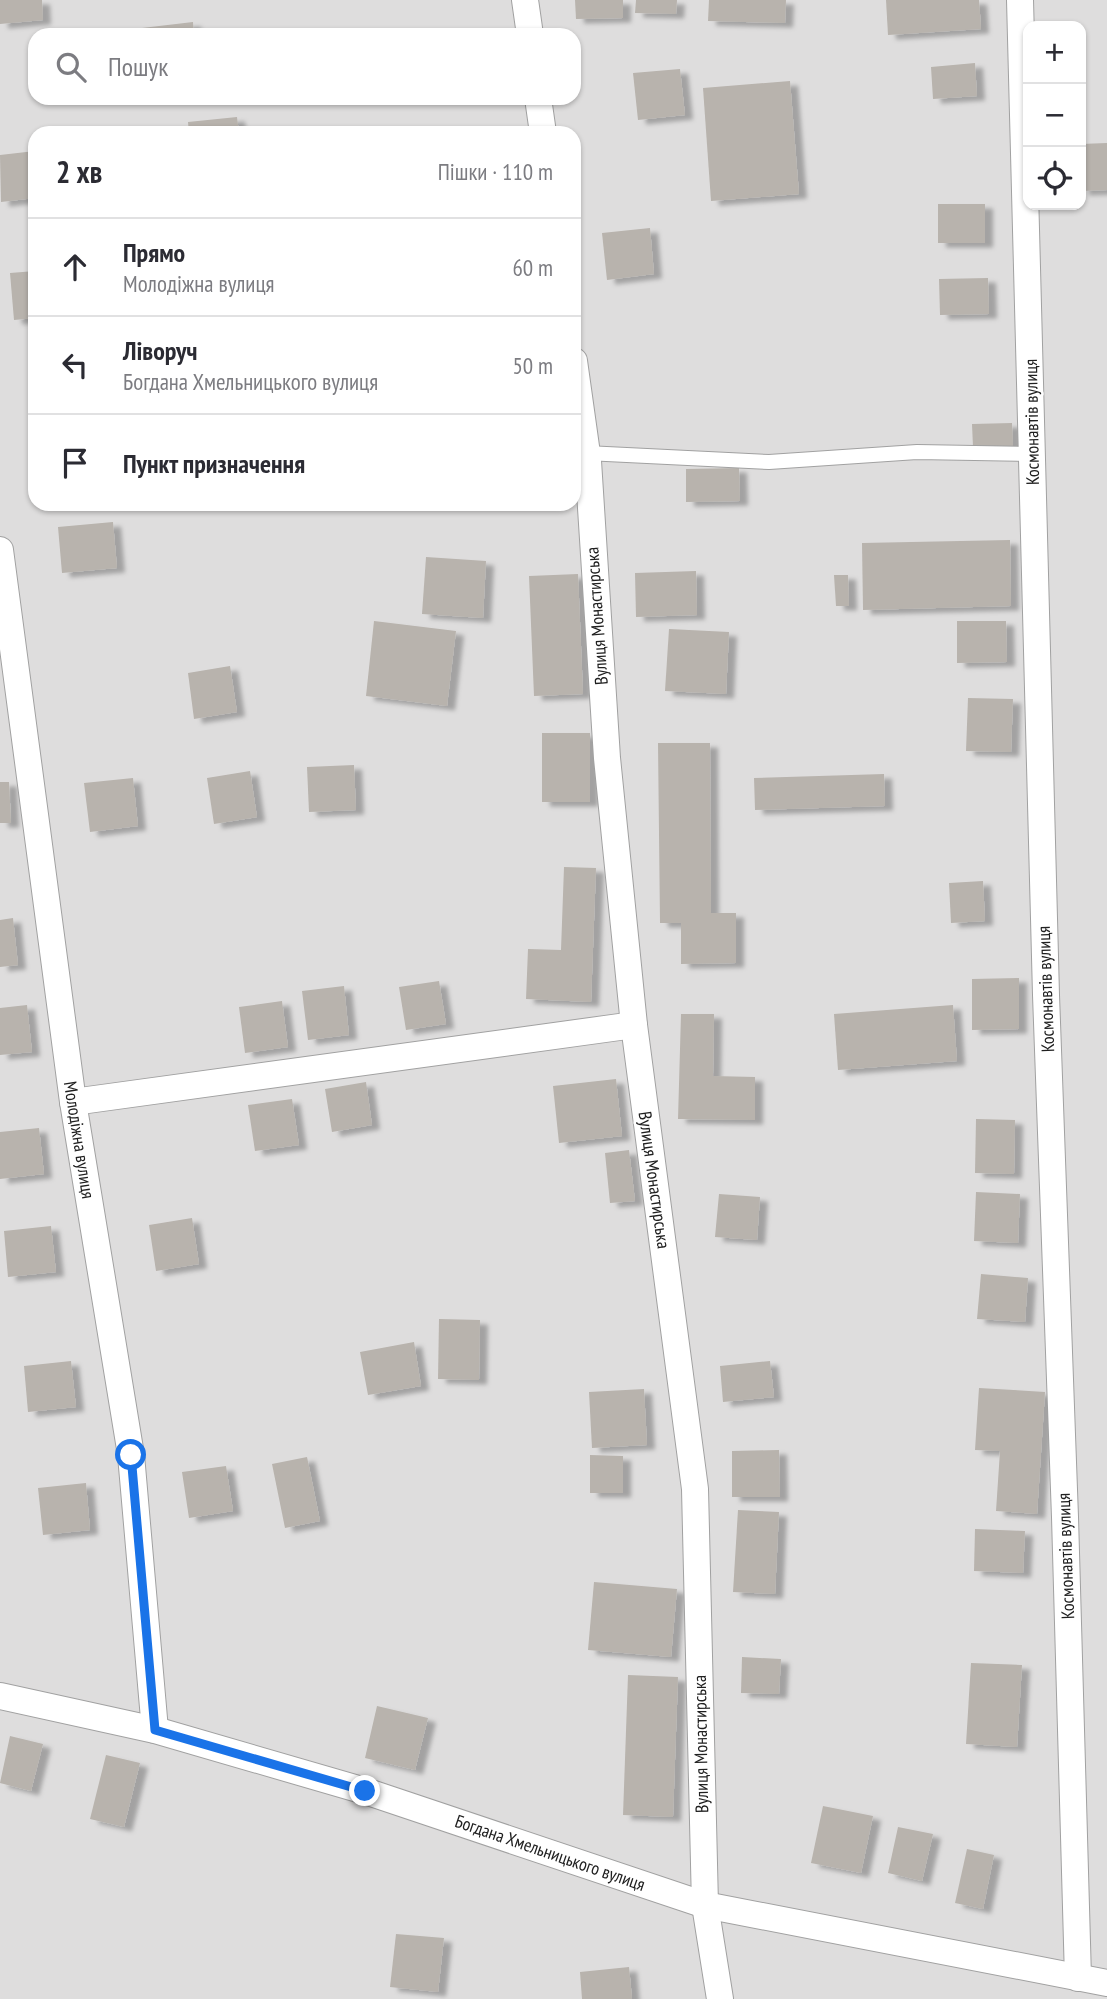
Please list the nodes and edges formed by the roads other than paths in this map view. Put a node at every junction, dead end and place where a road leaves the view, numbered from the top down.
1 (525, 0) edge
2 (1020, 0) edge
3 (529, 28) edge
4 (539, 105) edge
5 (542, 126) edge
6 (581, 415) edge
7 (586, 453) junction
8 (1033, 454) junction
9 (0, 550) edge
10 (634, 1025) junction
11 (73, 1102) junction
12 (0, 1696) edge
13 (155, 1730) junction
14 (705, 1905) junction
15 (1078, 1978) junction
16 (1107, 1983) edge
17 (720, 1999) edge

1 - 3 street
2 - 8 street, Космонавтів вулиця
4 - 5 street
6 - 7 street, Вулиця Монастирська
7 - 8 lane
7 - 10 street, Вулиця Монастирська
8 - 15 street, Космонавтів вулиця
9 - 11 street, Молодіжна вулиця
10 - 11 street
10 - 14 street, Вулиця Монастирська
11 - 13 street, Молодіжна вулиця
12 - 13 street, Богдана Хмельницького вулиця
13 - 14 street, Богдана Хмельницького вулиця
14 - 15 street, Богдана Хмельницького вулиця
14 - 17 street, Вулиця Монастирська
15 - 16 street, Богдана Хмельницького вулиця

